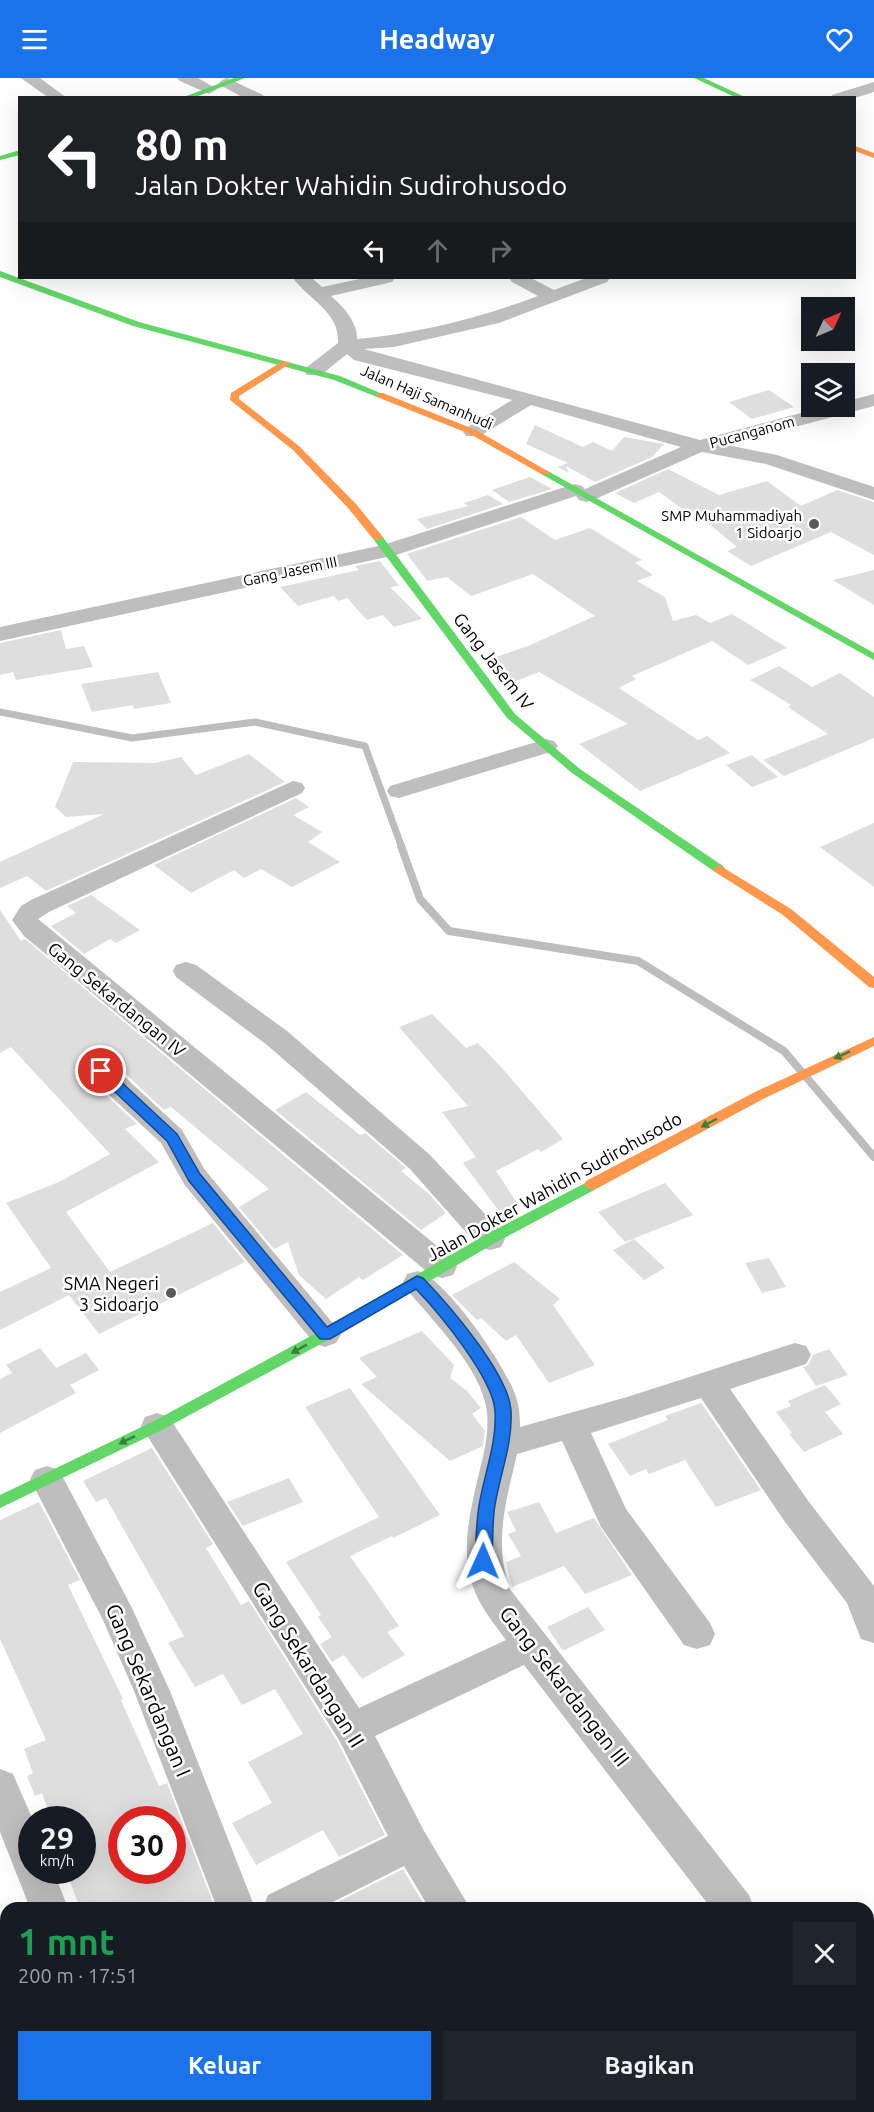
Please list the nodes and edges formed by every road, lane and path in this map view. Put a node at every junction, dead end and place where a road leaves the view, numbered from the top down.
1 (29, 78) edge
2 (185, 78) edge
3 (698, 78) edge
4 (234, 80) edge
5 (874, 87) edge
6 (209, 89) junction
7 (57, 96) edge
8 (190, 96) edge
9 (254, 96) edge
10 (739, 96) edge
11 (845, 96) edge
12 (856, 148) edge
13 (18, 153) edge
14 (874, 156) edge
15 (1, 157) edge
16 (0, 274) edge
17 (304, 279) edge
18 (382, 279) edge
19 (520, 279) edge
20 (598, 279) edge
21 (319, 293) junction
22 (552, 296) junction
23 (347, 345) junction
24 (285, 363) junction
25 (314, 371) junction
26 (528, 399) junction
27 (874, 400) edge
28 (473, 432) junction
29 (700, 446) junction
30 (580, 493) junction
31 (874, 494) edge
32 (388, 550) junction
33 (0, 634) edge
34 (874, 657) edge
35 (546, 746) junction
36 (293, 788) dead end
37 (399, 791) dead end
38 (186, 970) dead end
39 (874, 984) edge
40 (874, 1041) edge
41 (101, 1071) dead end
42 (490, 1239) junction
43 (430, 1274) junction
44 (325, 1335) junction
45 (795, 1355) dead end
46 (709, 1383) junction
47 (157, 1426) junction
48 (572, 1426) junction
49 (501, 1445) junction
50 (47, 1479) junction
51 (0, 1502) edge
52 (874, 1628) edge
53 (698, 1634) dead end
54 (529, 1646) junction
55 (352, 1729) junction
56 (0, 1786) edge
57 (18, 1830) edge
58 (411, 1843) junction
59 (40, 1884) edge
60 (47, 1902) edge
61 (234, 1902) edge
62 (294, 1902) edge
63 (447, 1902) edge
64 (730, 1902) edge

1 - 7 street
2 - 6 street
3 - 10 main road
4 - 6 main road
4 - 9 street
5 - 11 street
6 - 8 main road
12 - 14 main road
13 - 15 main road
16 - 24 main road, Jalan Haji Samanhudi
17 - 21 street
18 - 21 street
19 - 22 street
20 - 22 street
21 - 23 street
22 - 23 street
23 - 25 street
23 - 26 street
24 - 25 main road, Jalan Haji Samanhudi
24 - 32 main road, Gang Jasem IV
25 - 28 main road, Jalan Haji Samanhudi
26 - 28 street
26 - 29 street
27 - 29 street, Pucanganom
28 - 30 main road, Jalan Haji Samanhudi
29 - 30 street, Pucanganom
29 - 31 street
30 - 32 street, Gang Jasem III
30 - 34 main road, Jalan Haji Samanhudi
32 - 33 street, Gang Jasem III
32 - 35 main road, Gang Jasem IV
35 - 37 street
35 - 39 main road, Gang Jasem IV
36 - 43 street, Gang Sekardangan IV
38 - 42 street
40 -> 42 main road, Jalan Dokter Wahidin Sudirohusodo
41 - 44 street
42 - 43 main road, Jalan Dokter Wahidin Sudirohusodo
43 - 44 main road, Jalan Dokter Wahidin Sudirohusodo
43 - 49 street, Gang Sekardangan III
44 -> 47 main road, Jalan Dokter Wahidin Sudirohusodo
45 - 46 street
46 - 48 street
46 - 52 street
47 -> 50 main road, Jalan Dokter Wahidin Sudirohusodo
47 - 55 street, Gang Sekardangan II
48 - 49 street
48 - 53 street
49 - 54 street, Gang Sekardangan III
50 - 51 main road, Jalan Dokter Wahidin Sudirohusodo
50 - 61 street, Gang Sekardangan I
54 - 55 street
54 - 64 street, Gang Sekardangan III
55 - 58 street, Gang Sekardangan II
56 - 57 street
58 - 62 street
58 - 63 street, Gang Sekardangan II
59 - 60 street

